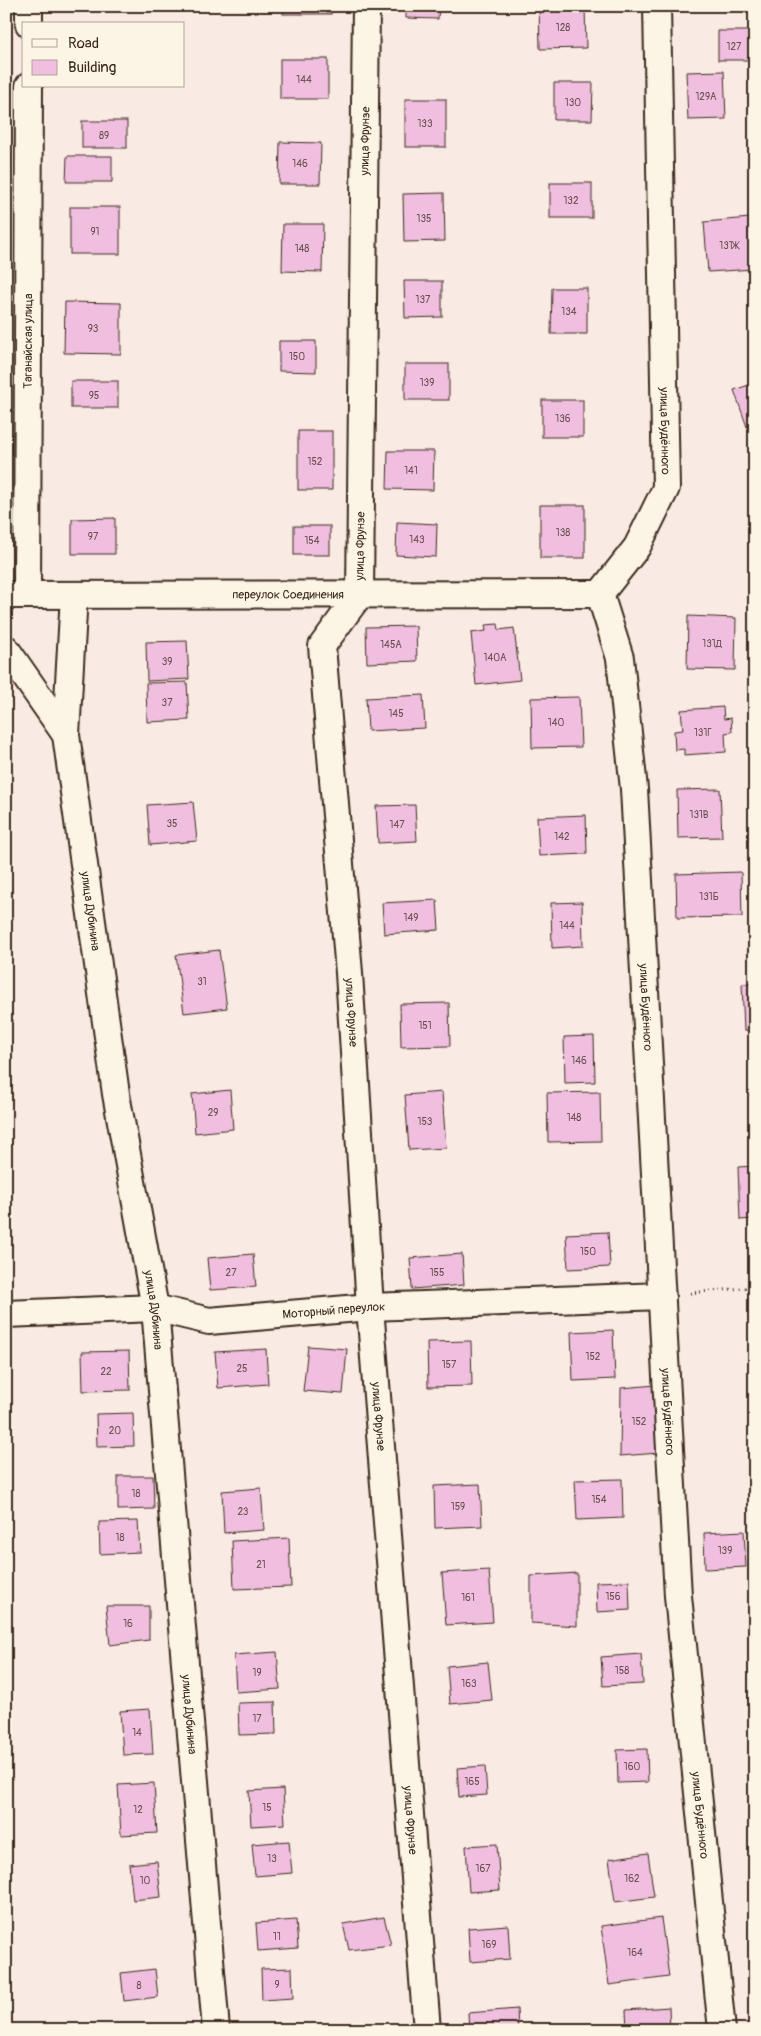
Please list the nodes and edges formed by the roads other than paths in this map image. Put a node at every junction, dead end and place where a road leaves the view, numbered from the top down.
1 (29, 6) edge
2 (366, 6) edge
3 (657, 6) edge
4 (29, 22) edge
5 (29, 88) edge
6 (360, 594) junction
7 (600, 594) junction
8 (17, 595) edge
9 (74, 595) junction
10 (6, 649) edge
11 (66, 735) junction
12 (662, 1296) junction
13 (370, 1307) junction
14 (155, 1308) junction
15 (6, 1314) edge
16 (216, 2030) edge
17 (427, 2030) edge
18 (722, 2030) edge

1 - 4 street
2 - 6 street, улица Фрунзе
3 - 7 street, улица Будённого
5 - 8 street, Таганайская улица
6 - 7 street, переулок Соединения
6 - 9 street, переулок Соединения
6 - 13 street, улица Фрунзе
7 - 12 street, улица Будённого
8 - 9 street, переулок Соединения
9 - 11 street, улица Дубинина
10 - 11 street
11 - 14 street, улица Дубинина
12 - 13 street, Моторный переулок
12 - 18 street, улица Будённого
13 - 14 street, Моторный переулок
13 - 17 street, улица Фрунзе
14 - 15 street, Моторный переулок
14 - 16 street, улица Дубинина

